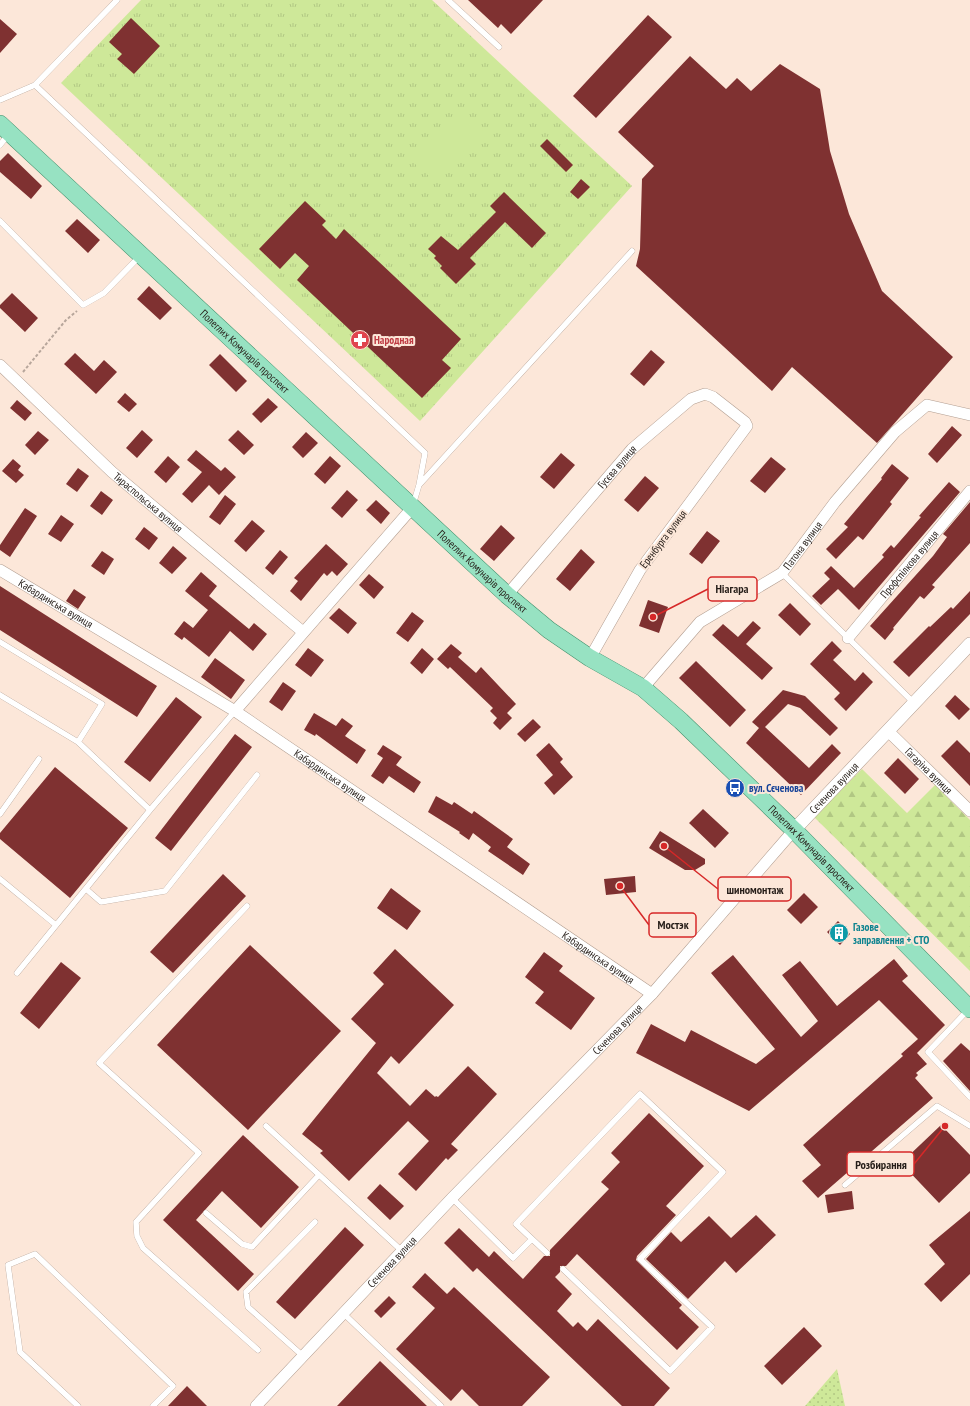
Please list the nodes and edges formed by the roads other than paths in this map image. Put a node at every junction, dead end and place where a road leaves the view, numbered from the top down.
1 (118, 0) edge
2 (448, 0) edge
3 (499, 46) dead end
4 (34, 85) junction
5 (0, 100) edge
6 (3, 134) edge
7 (0, 221) edge
8 (632, 251) dead end
9 (140, 256) junction
10 (0, 365) edge
11 (970, 415) edge
12 (746, 426) joint
13 (419, 485) junction
14 (970, 491) edge
15 (412, 507) junction
16 (0, 570) edge
17 (782, 573) junction
18 (507, 595) junction
19 (303, 632) junction
20 (848, 638) junction
21 (0, 642) edge
22 (970, 645) edge
23 (590, 658) junction
24 (642, 688) junction
25 (0, 695) edge
26 (914, 703) junction
27 (235, 711) junction
28 (888, 731) junction
29 (78, 742) junction
30 (39, 759) dead end
31 (257, 775) dead end
32 (150, 810) junction
33 (970, 812) edge
34 (0, 814) edge
35 (794, 830) junction
36 (0, 880) edge
37 (86, 889) junction
38 (247, 906) dead end
39 (56, 926) junction
40 (17, 973) dead end
41 (652, 994) junction
42 (970, 1009) edge
43 (970, 1097) edge
44 (266, 1126) dead end
45 (970, 1126) edge
46 (319, 1175) junction
47 (846, 1185) dead end
48 (452, 1198) junction
49 (206, 1213) dead end
50 (315, 1222) dead end
51 (532, 1239) junction
52 (402, 1251) junction
53 (547, 1254) dead end
54 (563, 1269) dead end
55 (343, 1313) junction
56 (258, 1350) dead end
57 (303, 1356) junction
58 (78, 1406) edge
59 (153, 1406) edge
60 (256, 1406) edge
61 (441, 1406) edge

1 - 4 lane
2 - 3 lane
4 - 5 lane
4 - 13 lane
6 - 9 main road, Полеглих Комунарів проспект
7 - 9 lane
8 - 13 lane
9 - 15 main road, Полеглих Комунарів проспект
10 - 19 street, Тираспольська вулиця
11 - 17 street, Патона вулиця
12 - 18 street, Гусєва вулиця
12 - 23 street, Еренбурга вулиця
13 - 15 lane
14 - 20 street, Профспілкова вулиця
15 - 18 main road, Полеглих Комунарів проспект
15 - 19 street
16 - 27 street, Кабардинська вулиця
17 - 20 lane
17 - 24 street, Патона вулиця
18 - 23 main road, Полеглих Комунарів проспект
19 - 27 street
20 - 26 lane
21 - 29 lane
22 - 26 street, Сєченова вулиця
23 - 24 main road, Полеглих Комунарів проспект
24 - 35 main road, Полеглих Комунарів проспект
25 - 29 lane
26 - 28 street, Сєченова вулиця
27 - 32 lane
27 - 41 street, Кабардинська вулиця
28 - 33 street, Гагаріна вулиця
28 - 35 street, Сєченова вулиця
29 - 32 lane
30 - 34 lane
31 - 37 lane
32 - 37 lane
35 - 41 street, Сєченова вулиця
35 - 42 main road, Полеглих Комунарів проспект
36 - 39 lane
37 - 39 lane
38 - 56 lane
39 - 40 lane
41 - 48 street, Сєченова вулиця
42 - 43 lane
44 - 46 lane
45 - 47 lane
46 - 49 lane
46 - 52 lane
48 - 51 lane
48 - 52 street, Сєченова вулиця
50 - 57 lane
51 - 53 lane
51 - 54 lane
52 - 55 street, Сєченова вулиця
55 - 57 street, Сєченова вулиця
55 - 61 lane
57 - 60 street, Сєченова вулиця
58 - 59 lane

